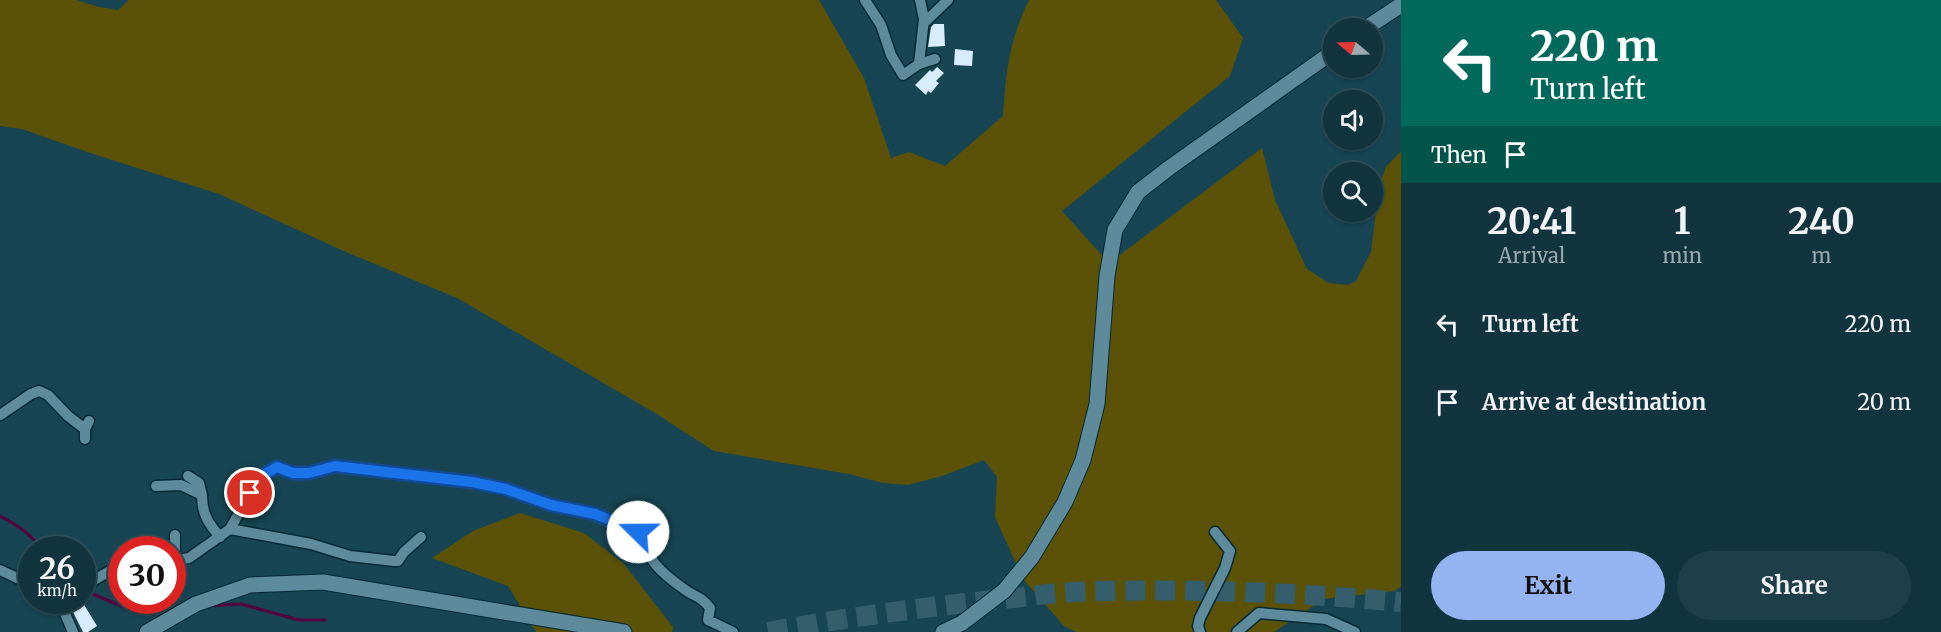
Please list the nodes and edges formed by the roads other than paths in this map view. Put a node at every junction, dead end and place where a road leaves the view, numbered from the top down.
1 (865, 0) edge
2 (920, 0) edge
3 (948, 0) edge
4 (1401, 5) edge
5 (1381, 18) edge
6 (924, 23) junction
7 (935, 59) dead end
8 (1323, 59) edge
9 (919, 64) junction
10 (0, 415) edge
11 (86, 430) dead end
12 (188, 476) dead end
13 (156, 486) dead end
14 (202, 495) junction
15 (230, 529) junction
16 (1215, 532) dead end
17 (219, 537) junction
18 (421, 537) dead end
19 (186, 558) edge
20 (0, 570) edge
21 (18, 578) edge
22 (66, 614) edge
23 (1240, 631) edge
24 (74, 632) edge
25 (147, 632) edge
26 (624, 632) edge
27 (734, 632) edge
28 (943, 632) edge
29 (1200, 632) edge
30 (1355, 632) edge

1 - 9 street
2 - 6 street
3 - 6 street
4 - 5 street
6 - 9 street
7 - 9 street
8 - 28 street
10 - 11 street
12 - 14 street
13 - 14 street
14 - 17 street
15 - 17 street
15 - 18 street
15 - 27 street
16 - 29 street
17 - 19 street
20 - 21 street
22 - 24 street
23 - 30 street
25 - 26 street

